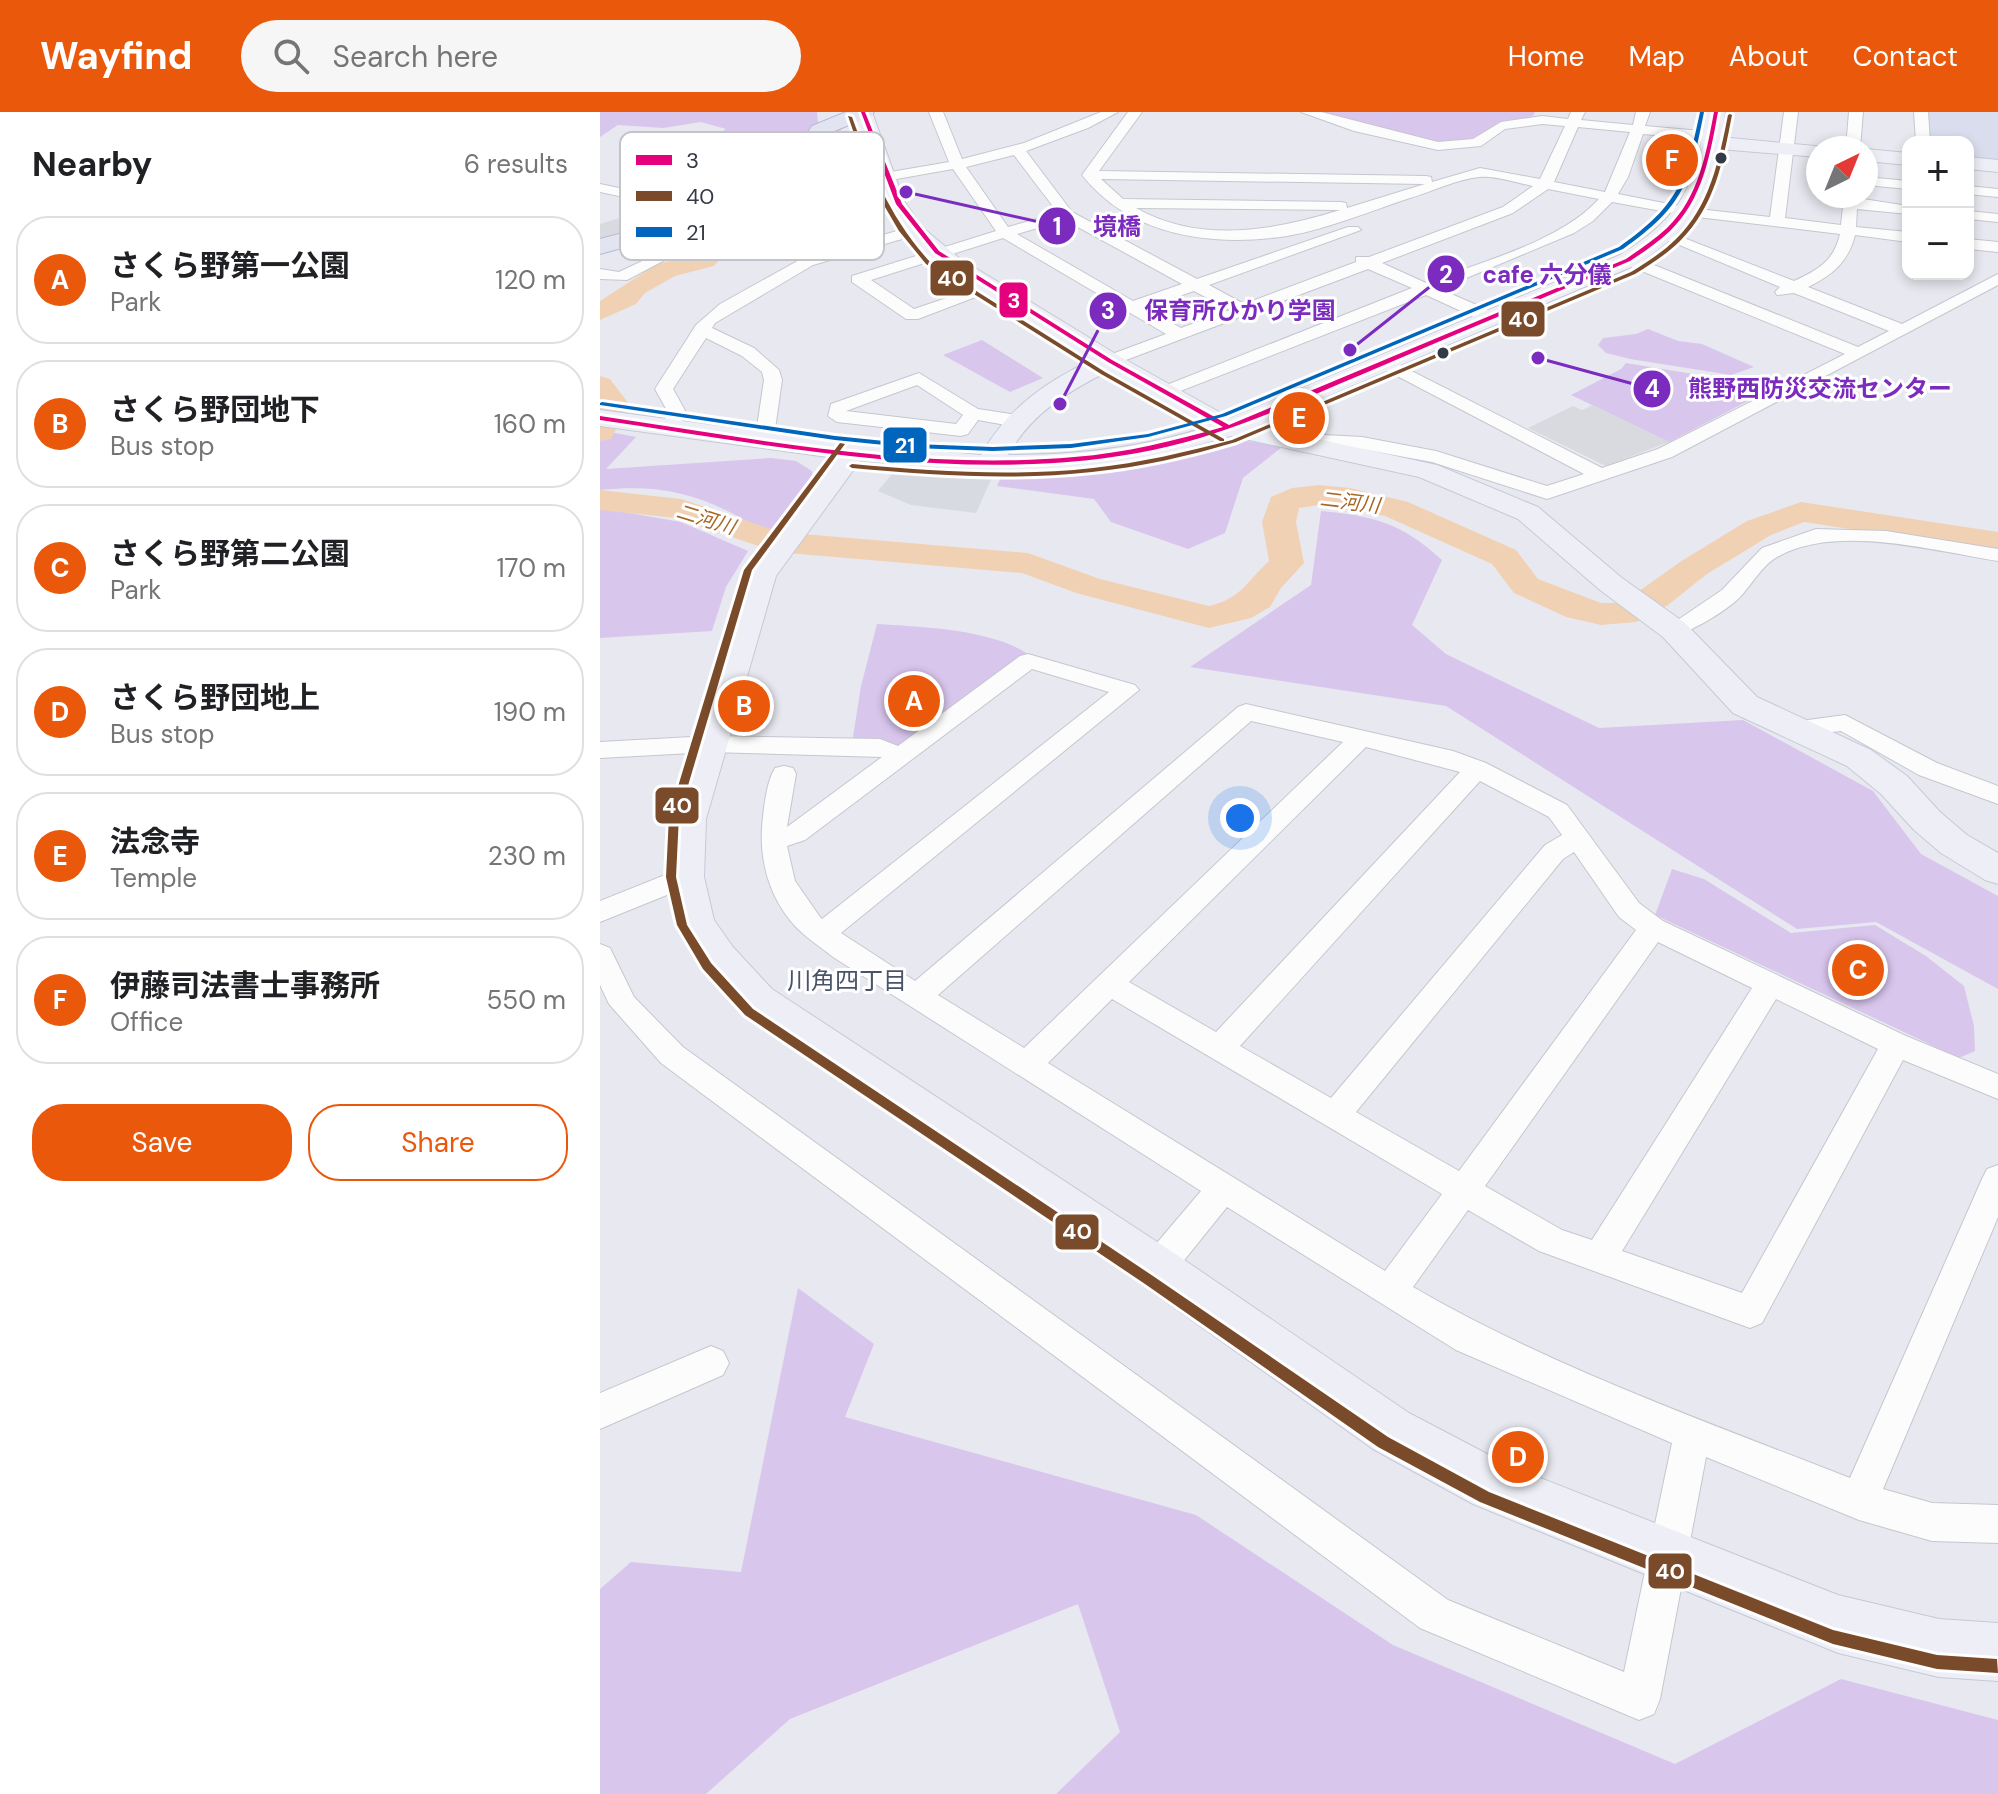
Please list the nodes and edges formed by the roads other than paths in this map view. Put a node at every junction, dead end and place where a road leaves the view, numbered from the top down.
1 (863, 112) edge
2 (936, 112) edge
3 (1111, 112) edge
4 (1135, 112) edge
5 (1308, 112) edge
6 (1643, 112) edge
7 (1716, 112) edge
8 (1791, 112) edge
9 (1856, 112) edge
10 (1921, 112) edge
11 (1575, 117) edge
12 (829, 118) edge
13 (1638, 129) junction
14 (870, 132) edge
15 (1854, 136) edge
16 (1923, 136) edge
17 (1711, 139) junction
18 (1786, 148) junction
19 (1806, 150) edge
20 (1019, 152) junction
21 (1878, 156) edge
22 (1902, 158) edge
23 (1974, 164) edge
24 (958, 166) junction
25 (1998, 166) edge
26 (884, 174) edge
27 (1089, 175) junction
28 (885, 177) junction
29 (1455, 180) junction
30 (1878, 182) edge
31 (1902, 184) edge
32 (1545, 185) junction
33 (600, 188) edge
34 (1974, 191) edge
35 (620, 192) edge
36 (1998, 193) edge
37 (1612, 197) junction
38 (1118, 203) junction
39 (1878, 205) edge
40 (1361, 208) junction
41 (1850, 208) edge
42 (1902, 209) edge
43 (1689, 212) junction
44 (1067, 215) junction
45 (1392, 216) dead end
46 (1974, 216) edge
47 (1998, 218) edge
48 (1777, 223) junction
49 (1363, 226) dead end
50 (1849, 230) junction
51 (914, 231) junction
52 (1005, 233) junction
53 (1666, 236) junction
54 (1902, 236) edge
55 (884, 240) edge
56 (1321, 241) junction
57 (620, 242) edge
58 (1974, 245) edge
59 (600, 247) edge
60 (1998, 247) edge
61 (937, 253) junction
62 (656, 260) edge
63 (814, 260) edge
64 (1628, 260) junction
65 (1370, 264) junction
66 (600, 274) edge
67 (1998, 279) edge
68 (1195, 285) junction
69 (1795, 287) junction
70 (991, 288) junction
71 (1426, 289) junction
72 (1131, 307) junction
73 (1747, 308) junction
74 (1242, 310) junction
75 (1491, 318) junction
76 (702, 329) junction
77 (1902, 330) junction
78 (1178, 334) junction
79 (1859, 354) junction
80 (1110, 361) junction
81 (1386, 363) junction
82 (1165, 392) junction
83 (973, 414) junction
84 (600, 418) edge
85 (1017, 421) junction
86 (667, 427) junction
87 (1229, 428) junction
88 (1285, 439) junction
89 (753, 440) junction
90 (853, 452) junction
91 (990, 464) junction
92 (1600, 475) junction
93 (1998, 555) edge
94 (1666, 624) junction
95 (1794, 728) junction
96 (1362, 737) junction
97 (710, 744) junction
98 (600, 750) edge
99 (901, 756) junction
100 (1477, 769) junction
101 (784, 774) dead end
102 (1998, 795) edge
103 (1576, 839) junction
104 (773, 841) junction
105 (1998, 870) edge
106 (685, 877) junction
107 (600, 912) edge
108 (1653, 928) junction
109 (824, 932) junction
110 (600, 955) edge
111 (1109, 984) junction
112 (1770, 984) junction
113 (917, 996) junction
114 (611, 1008) edge
115 (1896, 1044) junction
116 (1219, 1049) junction
117 (1026, 1065) junction
118 (1998, 1087) edge
119 (1334, 1116) junction
120 (1998, 1179) edge
121 (1223, 1188) junction
122 (1462, 1191) junction
123 (1599, 1258) junction
124 (1157, 1268) junction
125 (1390, 1292) junction
126 (711, 1363) dead end
127 (600, 1411) edge
128 (1692, 1434) junction
129 (1859, 1501) junction
130 (1998, 1524) edge
131 (1668, 1558) junction
132 (1998, 1652) edge

1 - 12 main road
1 - 14 street
2 - 24 street
3 - 20 street
4 - 27 street
5 - 11 street
6 - 13 street
7 - 17 street
8 - 18 street
9 - 15 street
10 - 16 street
11 - 13 street
11 - 32 street
13 - 17 street
13 - 37 street
17 - 18 street
17 - 43 street
18 - 19 street
18 - 48 street
20 - 24 street
20 - 44 street
21 - 22 street
23 - 25 street
24 - 28 street
24 - 52 street
26 - 28 street
27 - 29 street
27 - 38 street
28 - 51 street
29 - 32 street
29 - 40 street
29 - 45 street
30 - 31 street
32 - 37 street
32 - 65 street
33 - 35 street
34 - 36 street
37 - 43 street
37 - 71 street
38 - 40 street
38 - 40 street
39 - 42 street
41 - 50 street
43 - 48 street
43 - 53 street
44 - 52 street
44 - 68 street
46 - 47 street
48 - 50 street
49 - 56 street
50 - 54 street
50 - 69 street
51 - 55 street
51 - 61 street
52 - 61 street
52 - 72 street
53 - 64 street
53 - 69 street
56 - 65 street
56 - 68 street
57 - 59 main road
58 - 60 street
61 - 70 street
61 - 70 street
62 - 66 street
63 - 76 street
64 - 73 street
64 - 75 street
65 - 71 street
65 - 74 street
67 - 77 street
68 - 72 street
68 - 74 street
69 - 73 street
69 - 77 street
70 - 80 street
71 - 75 street
71 - 82 street
72 - 78 street
73 - 79 street
74 - 78 street
75 - 81 street
76 - 86 street
76 - 89 street
77 - 79 street
78 - 80 street
79 - 92 street
80 - 82 street
80 - 85 street
81 - 87 street
81 - 92 street
82 - 87 street
83 - 83 street
83 - 85 street
84 - 86 street
85 - 91 street
86 - 89 street
87 - 88 street
87 - 91 street
88 - 92 street
88 - 94 street
89 - 90 street
90 - 91 street
90 - 97 street
93 - 94 street
94 - 95 street
95 - 102 street
95 - 105 street
96 - 100 street
96 - 111 street
96 - 113 street
97 - 98 street
97 - 99 street
97 - 106 street
99 - 104 street
99 - 109 street
100 - 103 street
100 - 116 street
101 - 104 street
103 - 108 street
103 - 119 street
104 - 109 street
106 - 107 street
106 - 124 street
108 - 112 street
108 - 122 street
109 - 113 street
110 - 114 street
111 - 116 street
111 - 117 street
112 - 115 street
112 - 123 street
113 - 117 street
114 - 131 street
115 - 118 street
115 - 123 street
116 - 119 street
117 - 121 street
119 - 122 street
120 - 129 street
121 - 124 street
121 - 125 street
122 - 123 street
122 - 125 street
124 - 131 street
125 - 128 street
126 - 127 street
128 - 129 street
128 - 131 street
129 - 130 street
131 - 132 street

